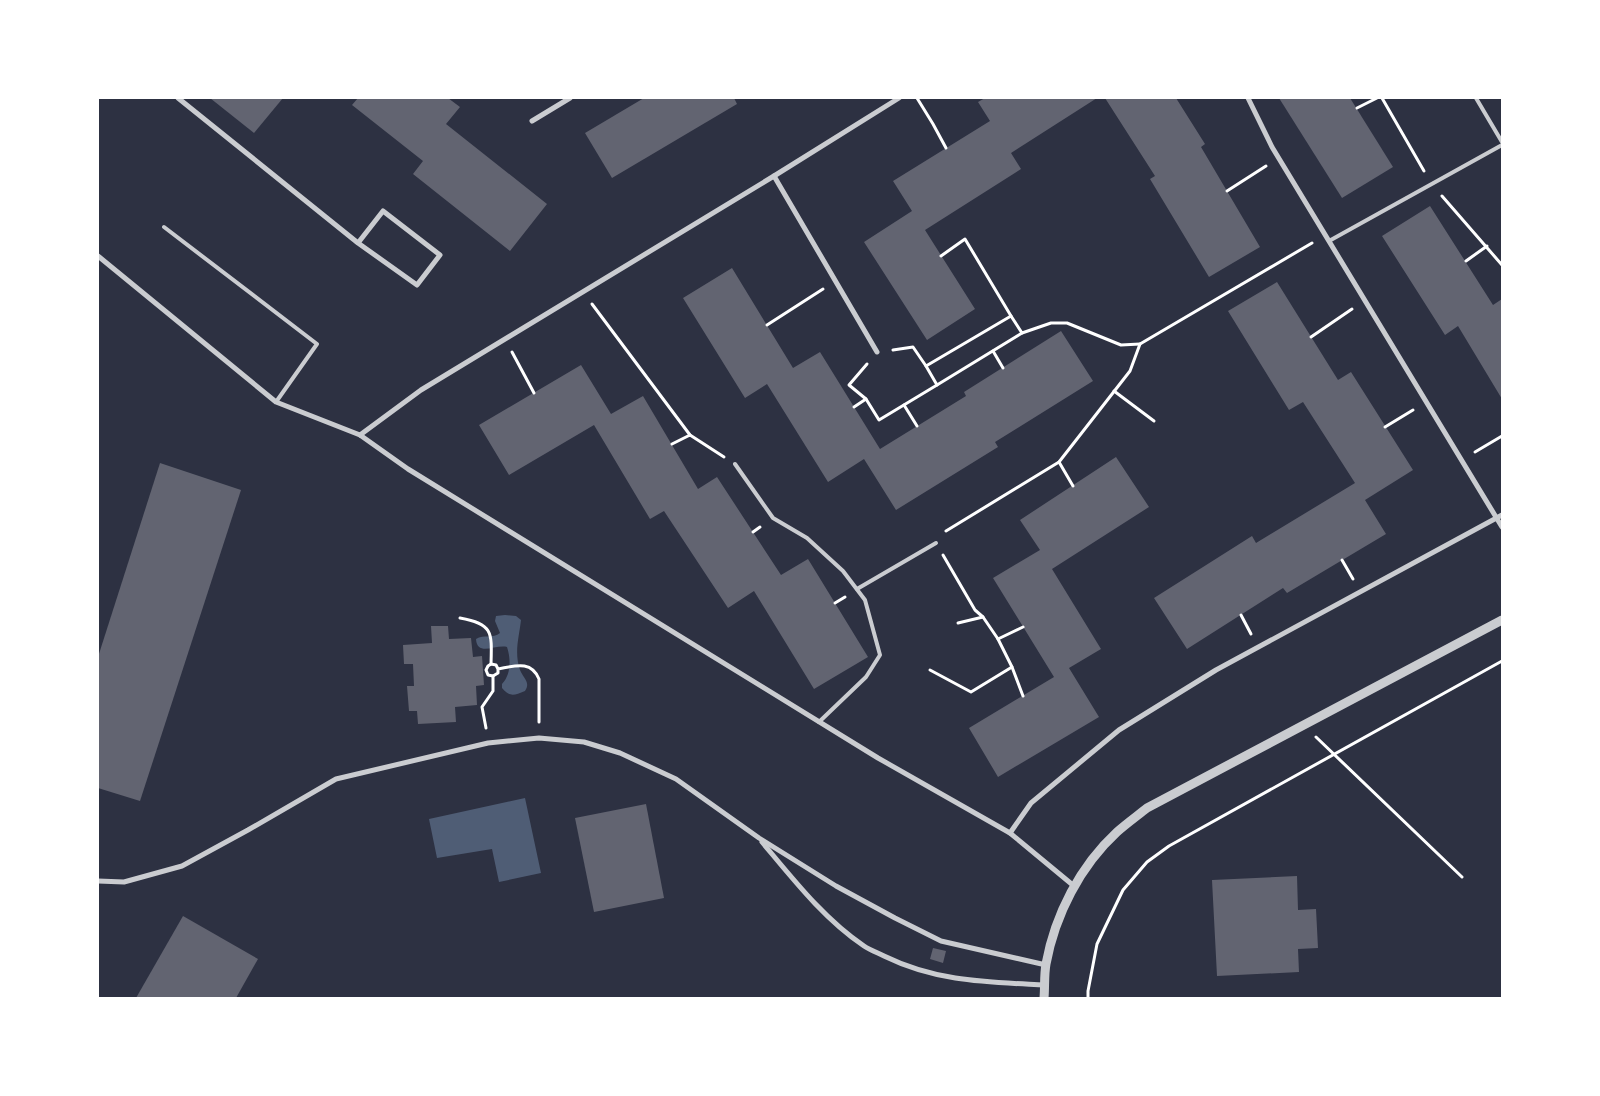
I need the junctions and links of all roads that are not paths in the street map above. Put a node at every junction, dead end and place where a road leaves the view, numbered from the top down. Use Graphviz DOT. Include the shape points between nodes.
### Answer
graph roads {
  1 [pos="178,98"];
  2 [pos="570,98"];
  3 [pos="899,98"];
  4 [pos="1248,98"];
  5 [pos="1476,98"];
  6 [pos="532,121"];
  7 [pos="1502,144"];
  8 [pos="774,176"];
  9 [pos="164,227"];
  10 [pos="1329,241"];
  11 [pos="358,244"];
  12 [pos="98,256"];
  13 [pos="877,352"];
  14 [pos="276,402"];
  15 [pos="360,435"];
  16 [pos="735,464"];
  17 [pos="1500,517"];
  18 [pos="1502,527"];
  19 [pos="936,543"];
  20 [pos="857,589"];
  21 [pos="1502,620"];
  22 [pos="819,722"];
  23 [pos="1010,833"];
  24 [pos="759,838"];
  25 [pos="98,881"];
  26 [pos="1074,886"];
  27 [pos="1046,965"];
  28 [pos="1045,985"];
  29 [pos="1044,998"];
  1 -- 11 [label="street"];
  2 -- 6 [label="street"];
  3 -- 8 [label="street"];
  4 -- 10 [label="street" via="1279,158"];
  5 -- 7 [label="lane"];
  7 -- 10 [label="lane"];
  8 -- 13 [label="street"];
  8 -- 15 [label="street" via="421,390"];
  9 -- 14 [label="lane" via="316,344"];
  10 -- 17 [label="street" via="1461,460"];
  11 -- 11 [label="street" via="383,211 440,255 416,285"];
  12 -- 14 [label="street"];
  14 -- 15 [label="street"];
  15 -- 22 [label="street" via="408,469"];
  16 -- 20 [label="lane" via="774,518 807,538 843,571"];
  17 -- 18 [label="street"];
  17 -- 23 [label="street" via="1216,670 1119,730 1031,803"];
  19 -- 20 [label="lane"];
  20 -- 22 [label="lane" via="865,600 880,656 866,676"];
  21 -- 26 [label="street" via="1147,808 1117,832"];
  22 -- 23 [label="street"];
  23 -- 26 [label="street"];
  24 -- 25 [label="street" via="676,778 628,756 584,742 539,738 488,743 336,779 182,866 124,882"];
  24 -- 27 [label="street" via="836,886 941,942"];
  24 -- 28 [label="street" via="804,892 864,947 934,975 973,982"];
  26 -- 27 [label="street" via="1057,923"];
  27 -- 28 [label="street"];
  28 -- 29 [label="street"];
}
